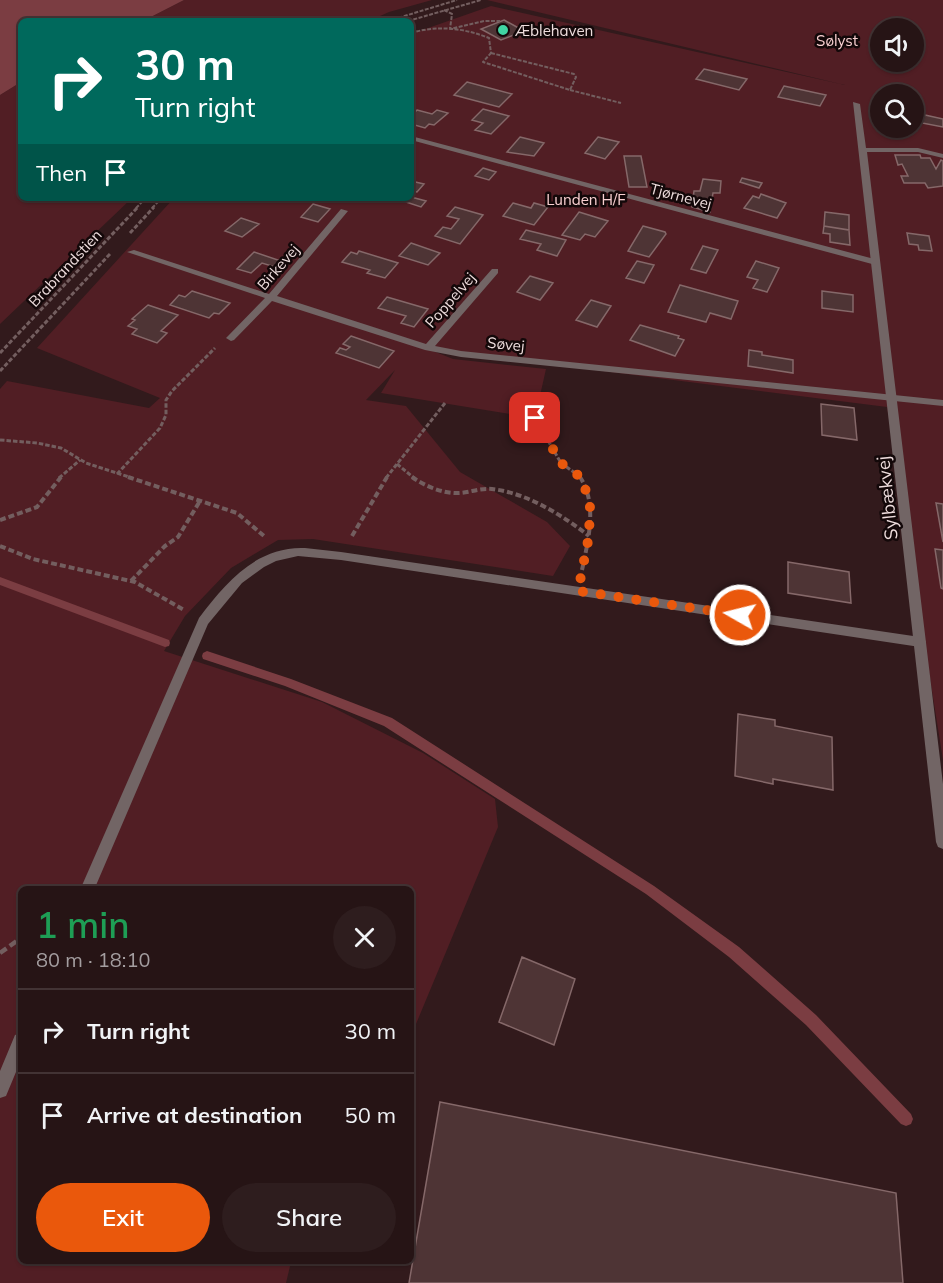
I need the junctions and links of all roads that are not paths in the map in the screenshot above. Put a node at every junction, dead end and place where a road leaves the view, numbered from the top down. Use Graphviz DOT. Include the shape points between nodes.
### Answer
graph roads {
  1 [pos="856,104"];
  2 [pos="414,139"];
  3 [pos="864,150"];
  4 [pos="943,156"];
  5 [pos="344,211"];
  6 [pos="131,252"];
  7 [pos="875,262"];
  8 [pos="495,271"];
  9 [pos="271,297"];
  10 [pos="231,338"];
  11 [pos="428,348"];
  12 [pos="892,398"];
  13 [pos="943,403"];
  14 [pos="920,642"];
  15 [pos="943,842"];
  16 [pos="89,886"];
  17 [pos="18,1048"];
  18 [pos="0,1090"];
  1 -- 3 [label="street, Sylbækvej"];
  2 -- 7 [label="street, Tjørnevej"];
  3 -- 4 [label="street" via="918,150"];
  3 -- 7 [label="street, Sylbækvej"];
  5 -- 9 [label="street, Birkevej"];
  6 -- 9 [label="street, Søvej"];
  7 -- 12 [label="street, Sylbækvej"];
  8 -- 11 [label="street, Poppelvej"];
  9 -- 10 [label="street, Birkevej"];
  9 -- 11 [label="street, Søvej"];
  11 -- 12 [label="street, Søvej"];
  12 -- 13 [label="street, Søvej"];
  12 -- 14 [label="street, Sylbækvej"];
  14 -- 15 [label="street, Sylbækvej"];
  14 -- 16 [label="street" via="341,556 286,553 255,565 225,592 203,621"];
  17 -- 18 [label="street"];
}
